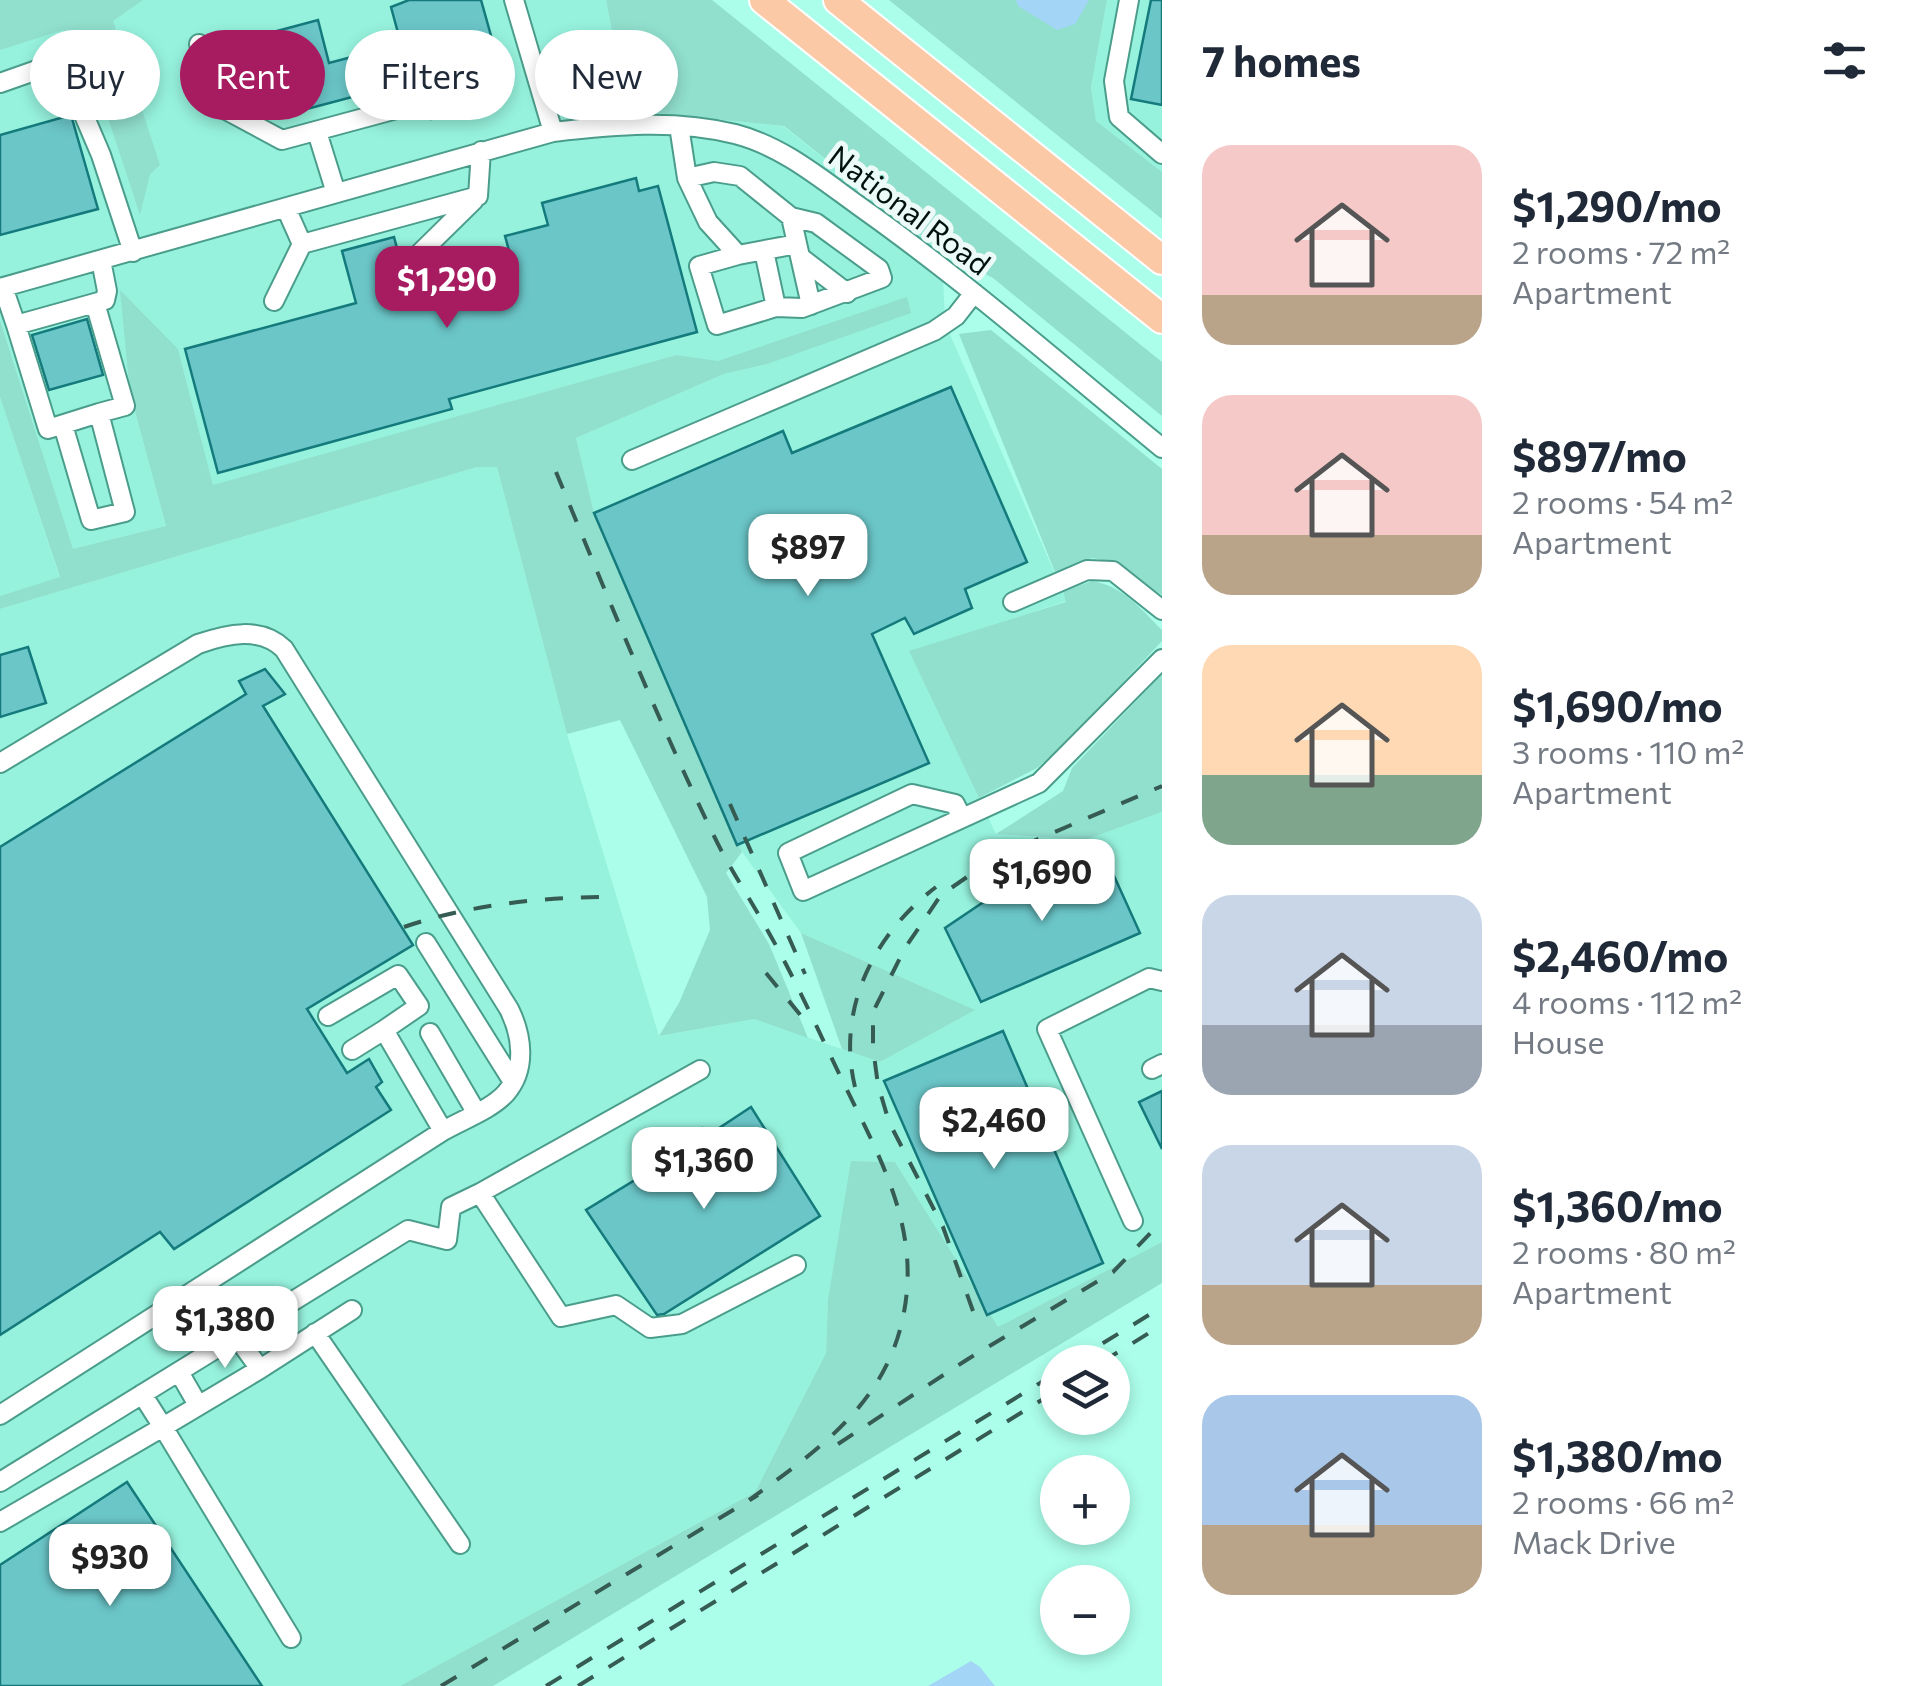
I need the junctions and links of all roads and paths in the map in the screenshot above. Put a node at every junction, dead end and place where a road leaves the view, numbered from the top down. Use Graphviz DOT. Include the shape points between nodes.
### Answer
graph roads {
  1 [pos="514,0"];
  2 [pos="764,0"];
  3 [pos="838,0"];
  4 [pos="1129,0"];
  5 [pos="0,83"];
  6 [pos="245,120"];
  7 [pos="358,120"];
  8 [pos="680,126"];
  9 [pos="316,132"];
  10 [pos="553,132"];
  11 [pos="481,151"];
  12 [pos="1162,154"];
  13 [pos="687,178"];
  14 [pos="336,193"];
  15 [pos="478,196"];
  16 [pos="286,208"];
  17 [pos="791,217"];
  18 [pos="302,244"];
  19 [pos="798,250"];
  20 [pos="764,251"];
  21 [pos="133,252"];
  22 [pos="738,255"];
  23 [pos="416,257"];
  24 [pos="101,260"];
  25 [pos="1162,260"];
  26 [pos="2,287"];
  27 [pos="847,293"];
  28 [pos="974,293"];
  29 [pos="274,301"];
  30 [pos="96,303"];
  31 [pos="810,305"];
  32 [pos="776,306"];
  33 [pos="1162,319"];
  34 [pos="16,325"];
  35 [pos="99,414"];
  36 [pos="63,425"];
  37 [pos="1162,448"];
  38 [pos="632,460"];
  39 [pos="1014,602"];
  40 [pos="1162,610"];
  41 [pos="1162,659"];
  42 [pos="0,763"];
  43 [pos="962,818"];
  44 [pos="426,943"];
  45 [pos="1162,980"];
  46 [pos="328,1016"];
  47 [pos="384,1030"];
  48 [pos="430,1033"];
  49 [pos="352,1050"];
  50 [pos="700,1070"];
  51 [pos="513,1082"];
  52 [pos="476,1112"];
  53 [pos="444,1131"];
  54 [pos="480,1193"];
  55 [pos="1133,1221"];
  56 [pos="796,1265"];
  57 [pos="352,1310"];
  58 [pos="315,1334"];
  59 [pos="236,1336"];
  60 [pos="260,1369"];
  61 [pos="178,1372"];
  62 [pos="142,1394"];
  63 [pos="198,1405"];
  64 [pos="0,1415"];
  65 [pos="163,1427"];
  66 [pos="0,1482"];
  67 [pos="0,1522"];
  68 [pos="460,1544"];
  69 [pos="291,1638"];
  1 -- 10 [label="street"];
  2 -- 33 [label="highway"];
  3 -- 25 [label="highway"];
  4 -- 12 [label="street" via="1114,81 1119,118"];
  5 -- 21 [label="street" via="37,70 66,73"];
  6 -- 9 [label="street" via="282,140"];
  7 -- 9 [label="street"];
  8 -- 10 [label="street, National Road"];
  8 -- 13 [label="street"];
  8 -- 28 [label="street, National Road" via="774,148"];
  9 -- 14 [label="street"];
  10 -- 11 [label="street, National Road"];
  11 -- 14 [label="street, National Road"];
  11 -- 15 [label="street"];
  13 -- 17 [label="street" via="740,176"];
  13 -- 22 [label="street" via="708,222"];
  14 -- 16 [label="street, National Road"];
  15 -- 18 [label="street"];
  15 -- 23 [label="street"];
  16 -- 18 [label="street"];
  16 -- 21 [label="street, National Road"];
  17 -- 19 [label="street"];
  17 -- 27 [label="street" via="816,222 882,272 880,280"];
  18 -- 29 [label="street"];
  19 -- 20 [label="street"];
  19 -- 27 [label="street"];
  19 -- 31 [label="street"];
  20 -- 22 [label="street"];
  20 -- 32 [label="street"];
  21 -- 24 [label="street, National Road"];
  22 -- 32 [label="street" via="699,266 716,324"];
  24 -- 26 [label="street, National Road"];
  24 -- 30 [label="street" via="108,291"];
  26 -- 34 [label="street"];
  27 -- 31 [label="street"];
  28 -- 37 [label="street, National Road"];
  28 -- 38 [label="street" via="934,331"];
  30 -- 34 [label="street"];
  30 -- 35 [label="street" via="125,406"];
  31 -- 32 [label="street"];
  34 -- 36 [label="street" via="48,430"];
  35 -- 36 [label="street"];
  35 -- 36 [label="street" via="126,512 91,520"];
  39 -- 40 [label="street" via="1087,570 1113,571"];
  41 -- 43 [label="street" via="1053,772"];
  42 -- 51 [label="street" via="198,644 250,633 275,640 509,1008 521,1046"];
  43 -- 43 [label="street" via="802,891 788,853 912,794 955,804"];
  44 -- 51 [label="street"];
  45 -- 55 [label="street" via="1149,978 1047,1028"];
  46 -- 47 [label="street" via="398,975 419,1006"];
  47 -- 49 [label="street"];
  47 -- 53 [label="street"];
  48 -- 52 [label="street"];
  50 -- 54 [label="street"];
  51 -- 52 [label="street" via="504,1096"];
  52 -- 53 [label="street"];
  53 -- 64 [label="street"];
  54 -- 56 [label="street" via="561,1316 616,1305 650,1328 682,1324"];
  54 -- 59 [label="street" via="452,1207 447,1240 408,1230"];
  57 -- 58 [label="street"];
  58 -- 60 [label="street"];
  58 -- 68 [label="street"];
  59 -- 60 [label="street"];
  59 -- 61 [label="street"];
  60 -- 63 [label="street"];
  61 -- 62 [label="street"];
  61 -- 63 [label="street"];
  62 -- 65 [label="street"];
  62 -- 66 [label="street"];
  63 -- 65 [label="street"];
  65 -- 67 [label="street"];
  65 -- 69 [label="street"];
}
